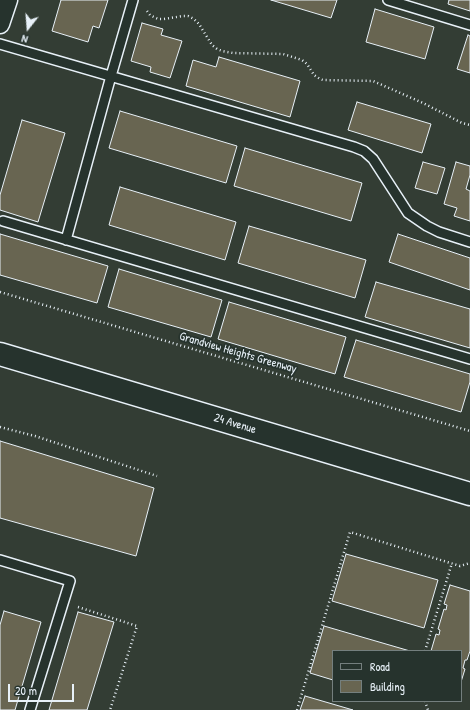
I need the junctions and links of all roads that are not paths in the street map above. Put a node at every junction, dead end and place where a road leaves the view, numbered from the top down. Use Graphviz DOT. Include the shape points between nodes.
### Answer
graph roads {
  1 [pos="8,0"];
  2 [pos="388,0"];
  3 [pos="133,2"];
  4 [pos="0,24"];
  5 [pos="470,25"];
  6 [pos="0,44"];
  7 [pos="111,76"];
  8 [pos="3,221"];
  9 [pos="66,240"];
  10 [pos="470,242"];
  11 [pos="0,354"];
  12 [pos="470,359"];
  13 [pos="470,494"];
  14 [pos="0,560"];
  15 [pos="30,710"];
  1 -- 4 [label="street"];
  2 -- 5 [label="lane"];
  3 -- 7 [label="lane"];
  6 -- 7 [label="lane"];
  7 -- 9 [label="lane"];
  7 -- 10 [label="lane" via="364,151 373,159 408,213 439,232"];
  8 -- 9 [label="lane"];
  9 -- 12 [label="lane"];
  11 -- 13 [label="main road, 24 Avenue"];
  14 -- 15 [label="lane" via="70,581"];
}
